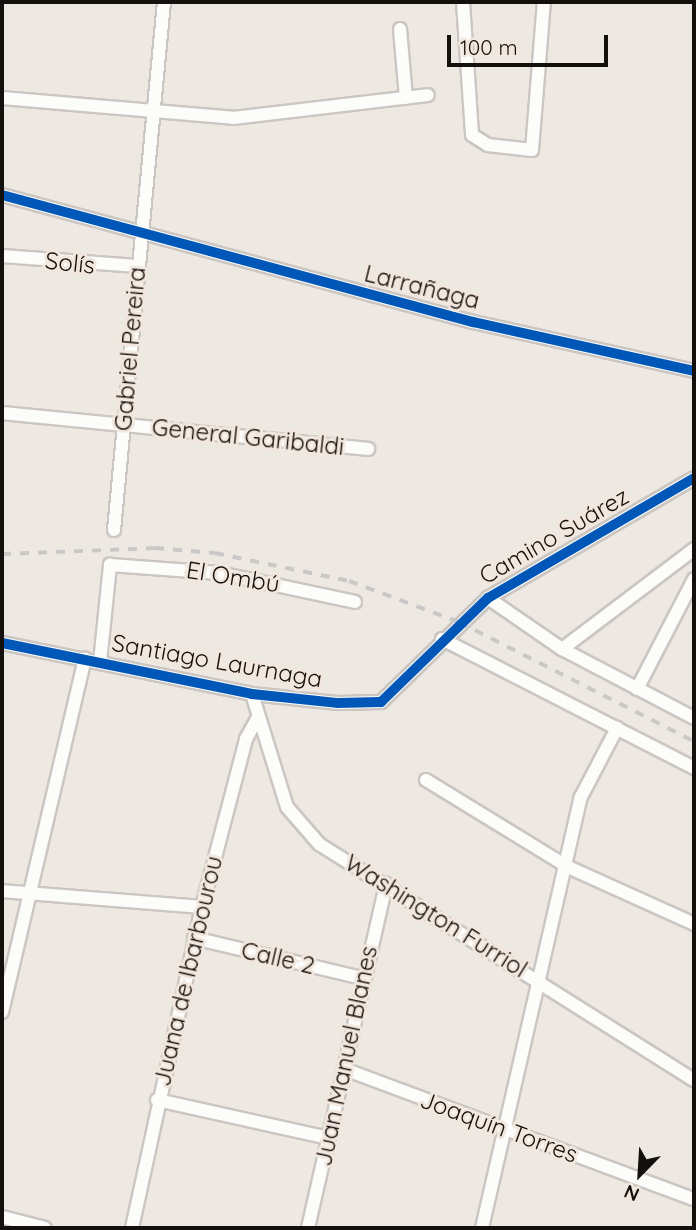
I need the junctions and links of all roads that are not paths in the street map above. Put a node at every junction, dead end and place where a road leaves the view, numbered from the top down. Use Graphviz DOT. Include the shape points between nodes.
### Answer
graph roads {
  1 [pos="164,2"];
  2 [pos="463,2"];
  3 [pos="544,2"];
  4 [pos="400,29"];
  5 [pos="428,96"];
  6 [pos="2,98"];
  7 [pos="406,98"];
  8 [pos="153,112"];
  9 [pos="2,195"];
  10 [pos="141,236"];
  11 [pos="2,256"];
  12 [pos="138,266"];
  13 [pos="694,371"];
  14 [pos="2,414"];
  15 [pos="123,425"];
  16 [pos="368,449"];
  17 [pos="692,482"];
  18 [pos="114,530"];
  19 [pos="694,549"];
  20 [pos="694,579"];
  21 [pos="488,598"];
  22 [pos="355,602"];
  23 [pos="442,639"];
  24 [pos="2,643"];
  25 [pos="562,649"];
  26 [pos="85,659"];
  27 [pos="100,662"];
  28 [pos="637,689"];
  29 [pos="252,694"];
  30 [pos="694,718"];
  31 [pos="257,719"];
  32 [pos="617,728"];
  33 [pos="694,768"];
  34 [pos="426,780"];
  35 [pos="568,867"];
  36 [pos="386,884"];
  37 [pos="2,891"];
  38 [pos="31,893"];
  39 [pos="202,907"];
  40 [pos="694,924"];
  41 [pos="194,938"];
  42 [pos="362,978"];
  43 [pos="540,982"];
  44 [pos="2,1012"];
  45 [pos="344,1069"];
  46 [pos="694,1080"];
  47 [pos="157,1100"];
  48 [pos="505,1131"];
  49 [pos="329,1138"];
  50 [pos="694,1199"];
  51 [pos="2,1217"];
  52 [pos="45,1228"];
  53 [pos="132,1228"];
  54 [pos="308,1228"];
  55 [pos="482,1228"];
  1 -- 8 [label="street, Gabriel Pereira"];
  2 -- 3 [label="street" via="472,135 488,145 533,150"];
  4 -- 7 [label="street"];
  5 -- 7 [label="street"];
  6 -- 8 [label="street"];
  7 -- 8 [label="street" via="247,118"];
  8 -- 10 [label="street, Gabriel Pereira"];
  9 -- 10 [label="street, Larrañaga"];
  10 -- 12 [label="street, Gabriel Pereira"];
  10 -- 13 [label="street, Larrañaga" via="473,322"];
  11 -- 12 [label="street, Solís"];
  12 -- 15 [label="street, Gabriel Pereira"];
  14 -- 15 [label="street, General Garibaldi"];
  15 -- 16 [label="street, General Garibaldi"];
  15 -- 18 [label="street, Gabriel Pereira"];
  17 -- 21 [label="street, Camino Suárez"];
  19 -- 25 [label="street"];
  20 -- 28 [label="street"];
  21 -- 23 [label="street, Camino Suárez"];
  21 -- 25 [label="street"];
  22 -- 27 [label="street, El Ombú" via="219,573 110,565"];
  23 -- 29 [label="street, Santiago Laurnaga" via="381,702 337,704"];
  23 -- 32 [label="street"];
  24 -- 26 [label="street, Santiago Laurnaga"];
  25 -- 28 [label="street"];
  26 -- 27 [label="street, Santiago Laurnaga"];
  26 -- 38 [label="street"];
  27 -- 29 [label="street, Santiago Laurnaga"];
  28 -- 30 [label="street"];
  29 -- 31 [label="street, Washington Furriol"];
  31 -- 36 [label="street, Washington Furriol" via="278,785 301,826 319,844"];
  31 -- 39 [label="street, Juana de Ibarbourou" via="246,739"];
  32 -- 33 [label="street"];
  32 -- 35 [label="street" via="580,797"];
  34 -- 35 [label="street"];
  35 -- 40 [label="street"];
  35 -- 43 [label="street"];
  36 -- 42 [label="street, Juan Manuel Blanes"];
  36 -- 43 [label="street, Washington Furriol"];
  37 -- 38 [label="street"];
  38 -- 39 [label="street"];
  38 -- 44 [label="street"];
  39 -- 41 [label="street, Juana de Ibarbourou"];
  41 -- 42 [label="street, Calle 2"];
  41 -- 47 [label="street, Juana de Ibarbourou"];
  42 -- 45 [label="street, Juan Manuel Blanes"];
  43 -- 46 [label="street, Washington Furriol"];
  43 -- 48 [label="street"];
  45 -- 48 [label="street, Joaquín Torres"];
  45 -- 49 [label="street, Juan Manuel Blanes"];
  47 -- 49 [label="street"];
  47 -- 53 [label="street, Juana de Ibarbourou"];
  48 -- 50 [label="street, Joaquín Torres"];
  48 -- 55 [label="street"];
  49 -- 54 [label="street, Juan Manuel Blanes"];
  51 -- 52 [label="street"];
}
